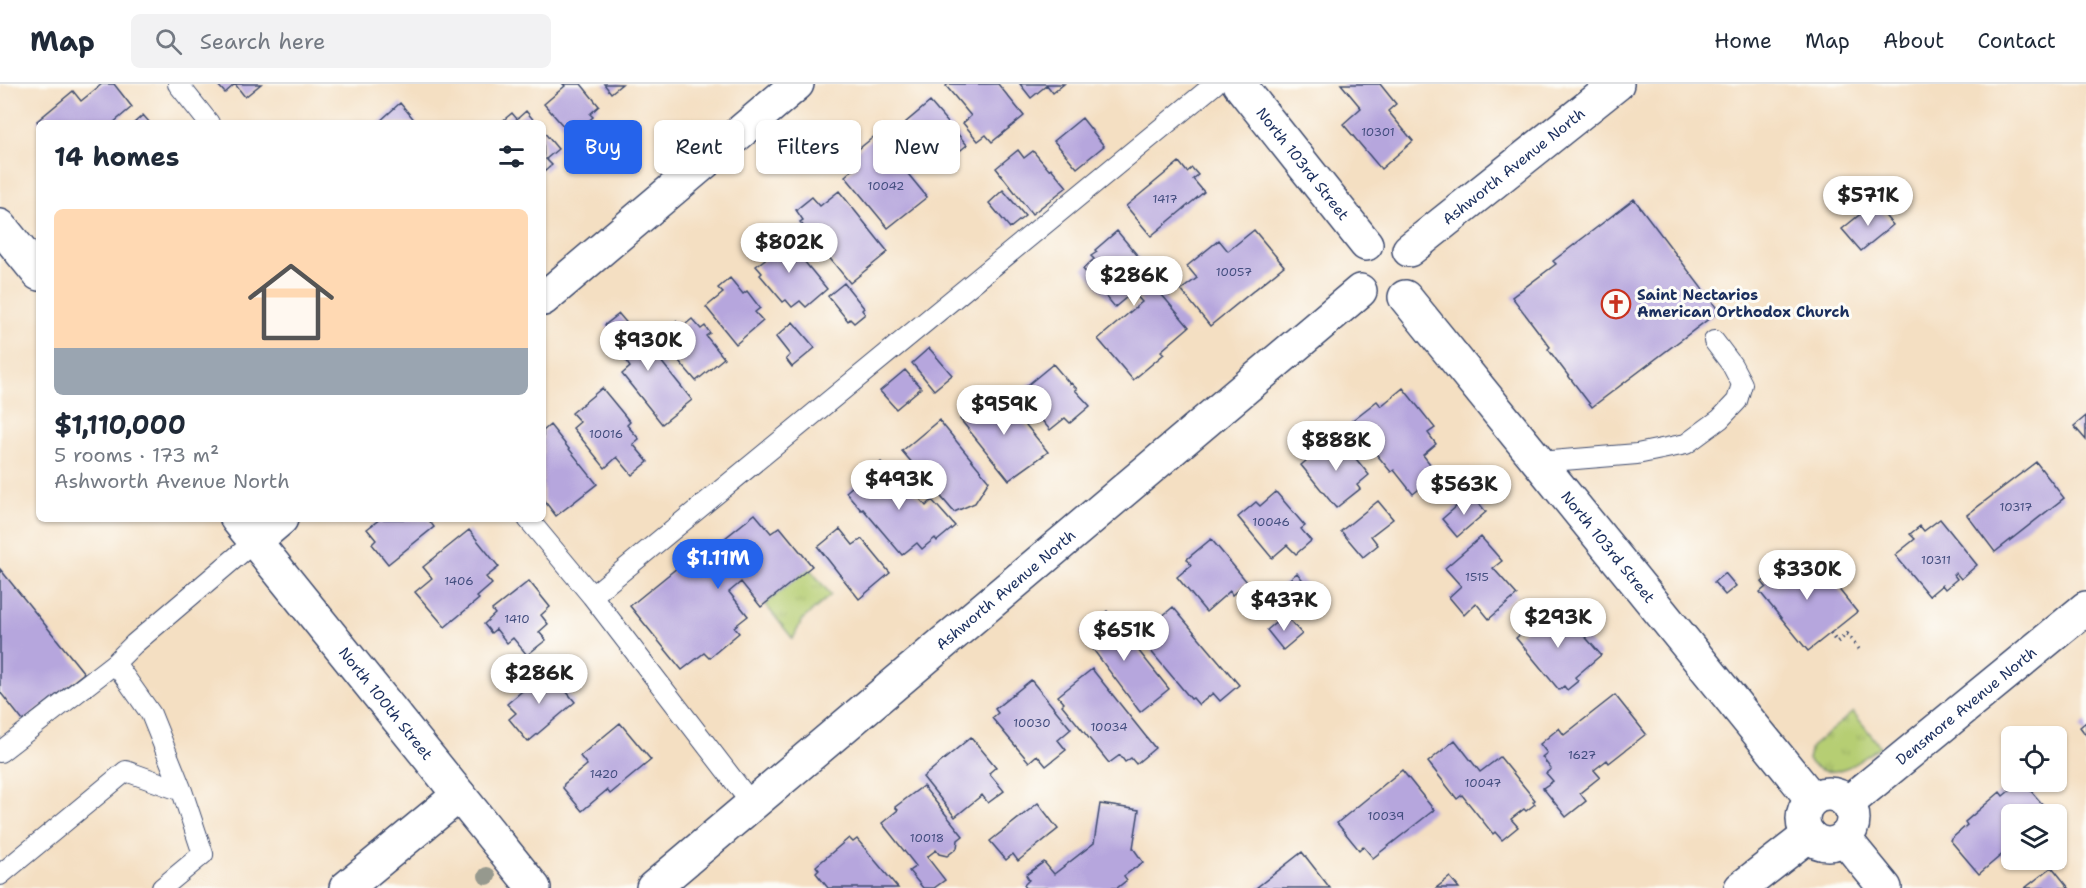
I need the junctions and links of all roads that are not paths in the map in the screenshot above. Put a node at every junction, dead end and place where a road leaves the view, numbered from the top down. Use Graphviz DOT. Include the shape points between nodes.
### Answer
graph roads {
  1 [pos="178,84"];
  2 [pos="797,84"];
  3 [pos="1215,84"];
  4 [pos="1239,84"];
  5 [pos="1617,84"];
  6 [pos="207,120"];
  7 [pos="0,226"];
  8 [pos="1366,244"];
  9 [pos="1409,250"];
  10 [pos="36,270"];
  11 [pos="1360,291"];
  12 [pos="546,296"];
  13 [pos="1405,297"];
  14 [pos="1714,341"];
  15 [pos="1539,462"];
  16 [pos="271,522"];
  17 [pos="530,522"];
  18 [pos="246,530"];
  19 [pos="592,596"];
  20 [pos="2086,608"];
  21 [pos="115,663"];
  22 [pos="1,748"];
  23 [pos="183,791"];
  24 [pos="459,795"];
  25 [pos="1812,799"];
  26 [pos="751,803"];
  27 [pos="1848,803"];
  28 [pos="1809,835"];
  29 [pos="1844,838"];
  30 [pos="0,875"];
  31 [pos="162,888"];
  32 [pos="346,888"];
  33 [pos="534,888"];
  34 [pos="652,888"];
  35 [pos="1741,888"];
  36 [pos="1885,888"];
  1 -- 6 [label="lane"];
  2 -- 12 [label="street"];
  3 -- 19 [label="lane"];
  4 -- 8 [label="street, North 103rd Street"];
  5 -- 9 [label="street, Ashworth Avenue North"];
  7 -- 10 [label="street"];
  8 -- 9 [label="street" via="1388,239"];
  8 -- 11 [label="street" via="1354,262 1352,274"];
  9 -- 13 [label="street" via="1417,274"];
  11 -- 13 [label="street" via="1371,301 1381,303"];
  11 -- 26 [label="street, Ashworth Avenue North"];
  13 -- 15 [label="street, North 103rd Street"];
  14 -- 15 [label="lane" via="1742,384 1737,401 1686,444 1637,454"];
  15 -- 25 [label="street, North 103rd Street"];
  16 -- 18 [label="street"];
  17 -- 19 [label="lane"];
  18 -- 21 [label="lane"];
  18 -- 24 [label="street, North 100th Street"];
  19 -- 26 [label="lane"];
  20 -- 27 [label="street, Densmore Avenue North"];
  21 -- 22 [label="lane"];
  21 -- 23 [label="lane" via="151,714"];
  23 -- 30 [label="lane" via="126,771"];
  23 -- 31 [label="lane" via="203,854"];
  24 -- 32 [label="street"];
  24 -- 33 [label="street, North 100th Street"];
  25 -- 27 [label="street" via="1824,794"];
  25 -- 28 [label="street" via="1804,810 1803,823"];
  26 -- 34 [label="street, Ashworth Avenue North"];
  27 -- 29 [label="street" via="1851,828"];
  28 -- 29 [label="street" via="1832,844"];
  28 -- 35 [label="street"];
  29 -- 36 [label="street"];
}
